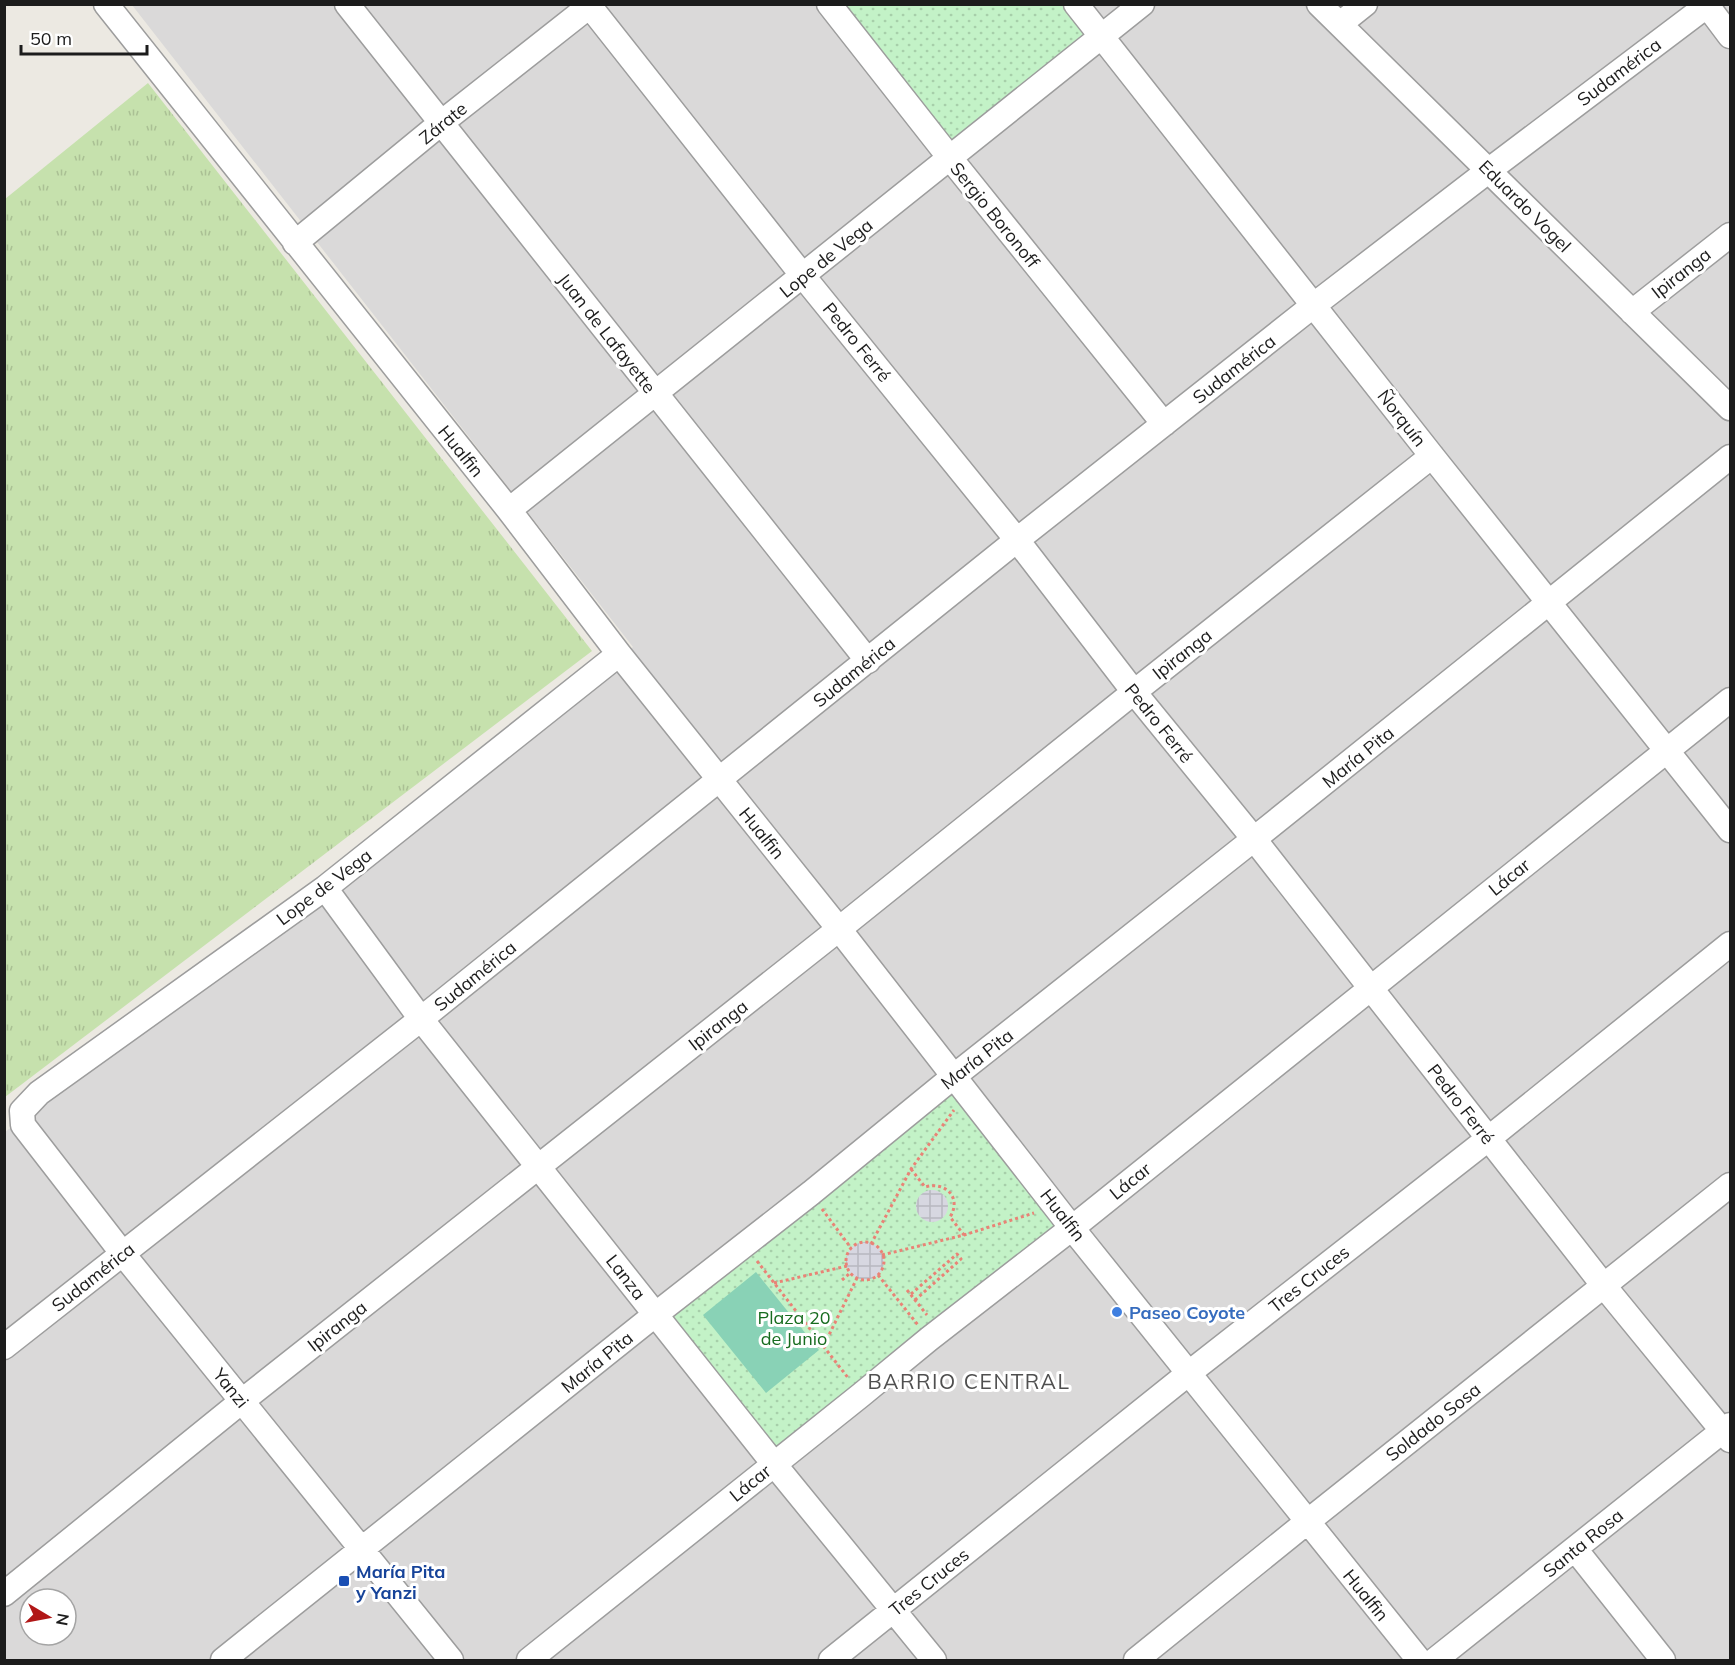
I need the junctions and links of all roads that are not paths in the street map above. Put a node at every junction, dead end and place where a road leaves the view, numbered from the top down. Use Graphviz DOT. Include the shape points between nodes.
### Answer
graph roads {
  1 [pos="106,4"];
  2 [pos="347,4"];
  3 [pos="828,4"];
  4 [pos="1076,4"];
  5 [pos="1142,4"];
  6 [pos="1319,4"];
  7 [pos="1365,4"];
  8 [pos="590,5"];
  9 [pos="1707,5"];
  10 [pos="1340,24"];
  11 [pos="1731,36"];
  12 [pos="1102,37"];
  13 [pos="441,123"];
  14 [pos="950,158"];
  15 [pos="1488,171"];
  16 [pos="1731,235"];
  17 [pos="295,243"];
  18 [pos="803,276"];
  19 [pos="1314,305"];
  20 [pos="1632,312"];
  21 [pos="655,394"];
  22 [pos="1731,408"];
  23 [pos="1164,424"];
  24 [pos="1432,456"];
  25 [pos="1731,457"];
  26 [pos="509,510"];
  27 [pos="1017,540"];
  28 [pos="1550,603"];
  29 [pos="619,654"];
  30 [pos="868,661"];
  31 [pos="1134,692"];
  32 [pos="1731,700"];
  33 [pos="1668,750"];
  34 [pos="719,780"];
  35 [pos="1731,830"];
  36 [pos="1254,839"];
  37 [pos="326,888"];
  38 [pos="839,929"];
  39 [pos="1731,944"];
  40 [pos="1370,988"];
  41 [pos="422,1019"];
  42 [pos="960,1085"];
  43 [pos="22,1111"];
  44 [pos="1488,1139"];
  45 [pos="539,1166"];
  46 [pos="1731,1185"];
  47 [pos="1072,1227"];
  48 [pos="123,1254"];
  49 [pos="1604,1286"];
  50 [pos="656,1314"];
  51 [pos="4,1347"];
  52 [pos="1189,1373"];
  53 [pos="242,1401"];
  54 [pos="1728,1432"];
  55 [pos="774,1464"];
  56 [pos="1307,1522"];
  57 [pos="1575,1549"];
  58 [pos="362,1550"];
  59 [pos="4,1594"];
  60 [pos="894,1610"];
  61 [pos="223,1660"];
  62 [pos="451,1660"];
  63 [pos="529,1660"];
  64 [pos="831,1660"];
  65 [pos="934,1660"];
  66 [pos="1136,1660"];
  67 [pos="1419,1660"];
  68 [pos="1435,1660"];
  69 [pos="1662,1660"];
  1 -- 17 [label="street, Hualfin"];
  2 -- 13 [label="street, Juan de Lafayette"];
  3 -- 14 [label="street, Sergio Boronoff"];
  4 -- 12 [label="street, Ñorquín"];
  5 -- 12 [label="street, Lope de Vega"];
  6 -- 10 [label="street, Eduardo Vogel"];
  7 -- 10 [label="street"];
  8 -- 13 [label="street, Zárate"];
  8 -- 18 [label="street, Pedro Ferré"];
  9 -- 11 [label="street"];
  9 -- 15 [label="street, Sudamérica"];
  10 -- 15 [label="street, Eduardo Vogel"];
  12 -- 14 [label="street, Lope de Vega"];
  12 -- 19 [label="street, Ñorquín"];
  13 -- 17 [label="street, Zárate"];
  13 -- 21 [label="street, Juan de Lafayette"];
  14 -- 18 [label="street, Lope de Vega"];
  14 -- 23 [label="street, Sergio Boronoff"];
  15 -- 19 [label="street, Sudamérica"];
  15 -- 20 [label="street, Eduardo Vogel"];
  16 -- 20 [label="street, Ipiranga"];
  17 -- 26 [label="street, Hualfin"];
  18 -- 21 [label="street, Lope de Vega"];
  18 -- 27 [label="street, Pedro Ferré"];
  19 -- 23 [label="street, Sudamérica"];
  19 -- 24 [label="street, Ñorquín"];
  20 -- 22 [label="street, Eduardo Vogel"];
  21 -- 26 [label="street, Lope de Vega"];
  21 -- 30 [label="street, Juan de Lafayette"];
  23 -- 27 [label="street, Sudamérica"];
  24 -- 28 [label="street, Ñorquín"];
  24 -- 31 [label="street, Ipiranga"];
  25 -- 28 [label="street, María Pita"];
  26 -- 29 [label="street, Hualfin"];
  27 -- 30 [label="street, Sudamérica"];
  27 -- 31 [label="street, Pedro Ferré"];
  28 -- 33 [label="street, Ñorquín"];
  28 -- 36 [label="street, María Pita"];
  29 -- 34 [label="street, Hualfin"];
  29 -- 37 [label="street, Lope de Vega"];
  30 -- 34 [label="street, Sudamérica"];
  31 -- 36 [label="street, Pedro Ferré"];
  31 -- 38 [label="street, Ipiranga"];
  32 -- 33 [label="street, Lácar"];
  33 -- 35 [label="street, Ñorquín"];
  33 -- 40 [label="street, Lácar"];
  34 -- 38 [label="street, Hualfin"];
  34 -- 41 [label="street, Sudamérica"];
  36 -- 40 [label="street, Pedro Ferré"];
  36 -- 42 [label="street, María Pita"];
  37 -- 41 [label="street, Lanza"];
  37 -- 43 [label="street, Lope de Vega" via="39,1093"];
  38 -- 42 [label="street, Hualfin"];
  38 -- 45 [label="street, Ipiranga"];
  39 -- 44 [label="street, Tres Cruces"];
  40 -- 44 [label="street, Pedro Ferré"];
  40 -- 47 [label="street, Lácar"];
  41 -- 45 [label="street, Lanza"];
  41 -- 48 [label="street, Sudamérica"];
  42 -- 47 [label="street, Hualfin"];
  42 -- 50 [label="street, María Pita" via="811,1193"];
  43 -- 48 [label="street, Yanzi" via="23,1125"];
  44 -- 49 [label="street, Pedro Ferré"];
  44 -- 52 [label="street, Tres Cruces"];
  45 -- 50 [label="street, Lanza"];
  45 -- 53 [label="street, Ipiranga"];
  46 -- 49 [label="street, Soldado Sosa"];
  47 -- 52 [label="street, Hualfin"];
  47 -- 55 [label="street, Lácar"];
  48 -- 51 [label="street, Sudamérica"];
  48 -- 53 [label="street, Yanzi"];
  49 -- 54 [label="street, Pedro Ferré"];
  49 -- 56 [label="street, Soldado Sosa"];
  50 -- 55 [label="street, Lanza"];
  50 -- 58 [label="street, María Pita"];
  52 -- 56 [label="street, Hualfin"];
  52 -- 60 [label="street, Tres Cruces"];
  53 -- 58 [label="street, Yanzi"];
  53 -- 59 [label="street, Ipiranga"];
  54 -- 57 [label="street, Santa Rosa"];
  55 -- 60 [label="street, Lanza"];
  55 -- 63 [label="street, Lácar"];
  56 -- 66 [label="street, Soldado Sosa"];
  56 -- 67 [label="street, Hualfin"];
  57 -- 68 [label="street, Santa Rosa"];
  57 -- 69 [label="street"];
  58 -- 61 [label="street, María Pita"];
  58 -- 62 [label="street, Yanzi"];
  60 -- 64 [label="street, Tres Cruces"];
  60 -- 65 [label="street, Lanza"];
}
